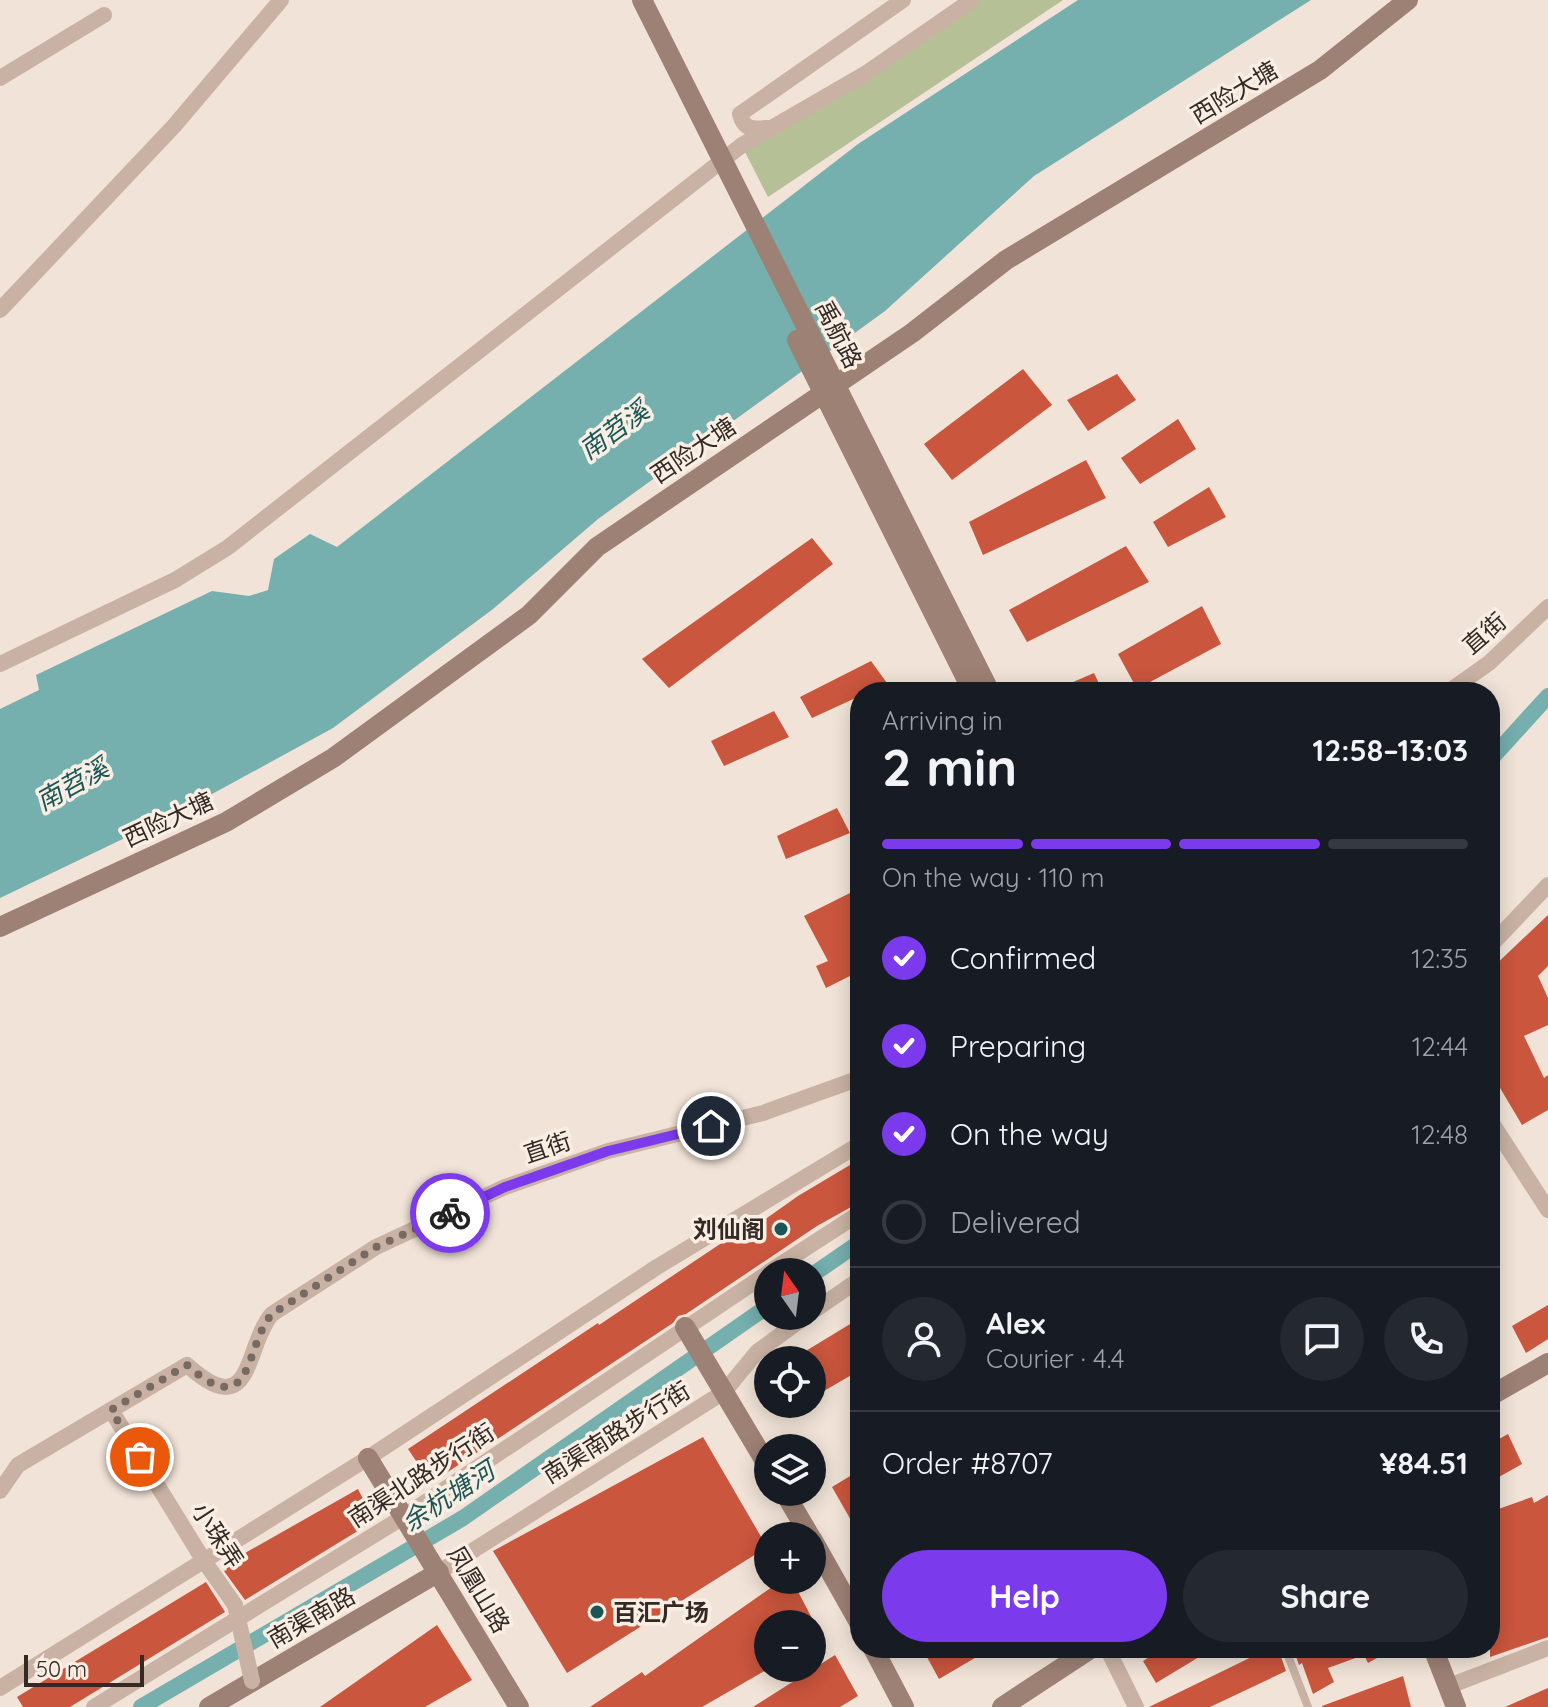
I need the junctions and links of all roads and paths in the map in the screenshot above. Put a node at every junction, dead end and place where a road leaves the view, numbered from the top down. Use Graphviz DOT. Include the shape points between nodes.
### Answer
graph roads {
  1 [pos="281,0"];
  2 [pos="627,0"];
  3 [pos="642,0"];
  4 [pos="903,0"];
  5 [pos="972,0"];
  6 [pos="1408,0"];
  7 [pos="104,15"];
  8 [pos="0,78"];
  9 [pos="772,128"];
  10 [pos="0,310"];
  11 [pos="1548,607"];
  12 [pos="0,664"];
  13 [pos="968,682"];
  14 [pos="985,682"];
  15 [pos="1462,682"];
  16 [pos="1548,885"];
  17 [pos="0,927"];
  18 [pos="1500,935"];
  19 [pos="850,1082"];
  20 [pos="1500,1136"];
  21 [pos="850,1150"];
  22 [pos="1548,1210"];
  23 [pos="850,1219"];
  24 [pos="790,1258"];
  25 [pos="754,1281"];
  26 [pos="850,1286"];
  27 [pos="826,1302"];
  28 [pos="685,1327"];
  29 [pos="787,1330"];
  30 [pos="1548,1363"];
  31 [pos="722,1389"];
  32 [pos="1500,1390"];
  33 [pos="111,1410"];
  34 [pos="754,1443"];
  35 [pos="368,1458"];
  36 [pos="0,1491"];
  37 [pos="409,1522"];
  38 [pos="204,1561"];
  39 [pos="826,1564"];
  40 [pos="439,1572"];
  41 [pos="850,1606"];
  42 [pos="1548,1648"];
  43 [pos="878,1658"];
  44 [pos="1077,1658"];
  45 [pos="1112,1658"];
  46 [pos="1289,1658"];
  47 [pos="1437,1658"];
  48 [pos="1448,1658"];
  49 [pos="252,1681"];
  50 [pos="1457,1683"];
  51 [pos="0,1688"];
  52 [pos="1009,1705"];
  53 [pos="94,1707"];
  54 [pos="209,1707"];
  55 [pos="519,1707"];
  56 [pos="904,1707"];
  57 [pos="1136,1707"];
  58 [pos="1308,1707"];
  59 [pos="1456,1707"];
  60 [pos="1466,1707"];
  1 -- 10 [label="street" via="174,126"];
  2 -- 13 [label="street, bridge"];
  3 -- 14 [label="street, 禹航路, bridge"];
  4 -- 9 [label="street" via="740,114 749,129"];
  5 -- 9 [label="street" via="865,74"];
  6 -- 17 [label="street, 西险大塘" via="1320,70 1006,260 912,333 597,547 529,615 333,758 226,822"];
  7 -- 8 [label="street"];
  9 -- 12 [label="street" via="742,145 227,548 175,580"];
  11 -- 15 [label="street, 直街"];
  16 -- 18 [label="street"];
  19 -- 33 [label="street, 直街" via="763,1113 608,1151 505,1187 376,1247 272,1314 237,1382 218,1386 187,1365"];
  20 -- 22 [label="street"];
  21 -- 35 [label="street" via="657,1267"];
  23 -- 24 [label="street, 南渠北路步行街"];
  25 -- 28 [label="street, 南渠北路步行街"];
  26 -- 27 [label="street"];
  28 -- 31 [label="street"];
  28 -- 37 [label="street, 南渠北路步行街"];
  29 -- 31 [label="street, 南渠南路步行街"];
  30 -- 32 [label="street"];
  31 -- 34 [label="street"];
  31 -- 40 [label="street, 南渠南路步行街"];
  33 -- 36 [label="street" via="18,1465"];
  33 -- 38 [label="street, 小珠弄"];
  35 -- 37 [label="street, 凤凰山路"];
  35 -- 38 [label="street"];
  37 -- 40 [label="street, 凤凰山路"];
  37 -- 53 [label="street, 南渠北路步行街"];
  38 -- 49 [label="street, 小珠弄, bridge" via="235,1605"];
  38 -- 51 [label="street"];
  39 -- 41 [label="street"];
  40 -- 49 [label="street, 南渠南路"];
  40 -- 55 [label="street, 凤凰山路"];
  42 -- 50 [label="street"];
  43 -- 56 [label="street"];
  44 -- 52 [label="street"];
  45 -- 57 [label="street"];
  46 -- 58 [label="lane"];
  47 -- 59 [label="street"];
  48 -- 50 [label="street"];
  49 -- 54 [label="street, 南渠南路"];
  50 -- 60 [label="street"];
}
